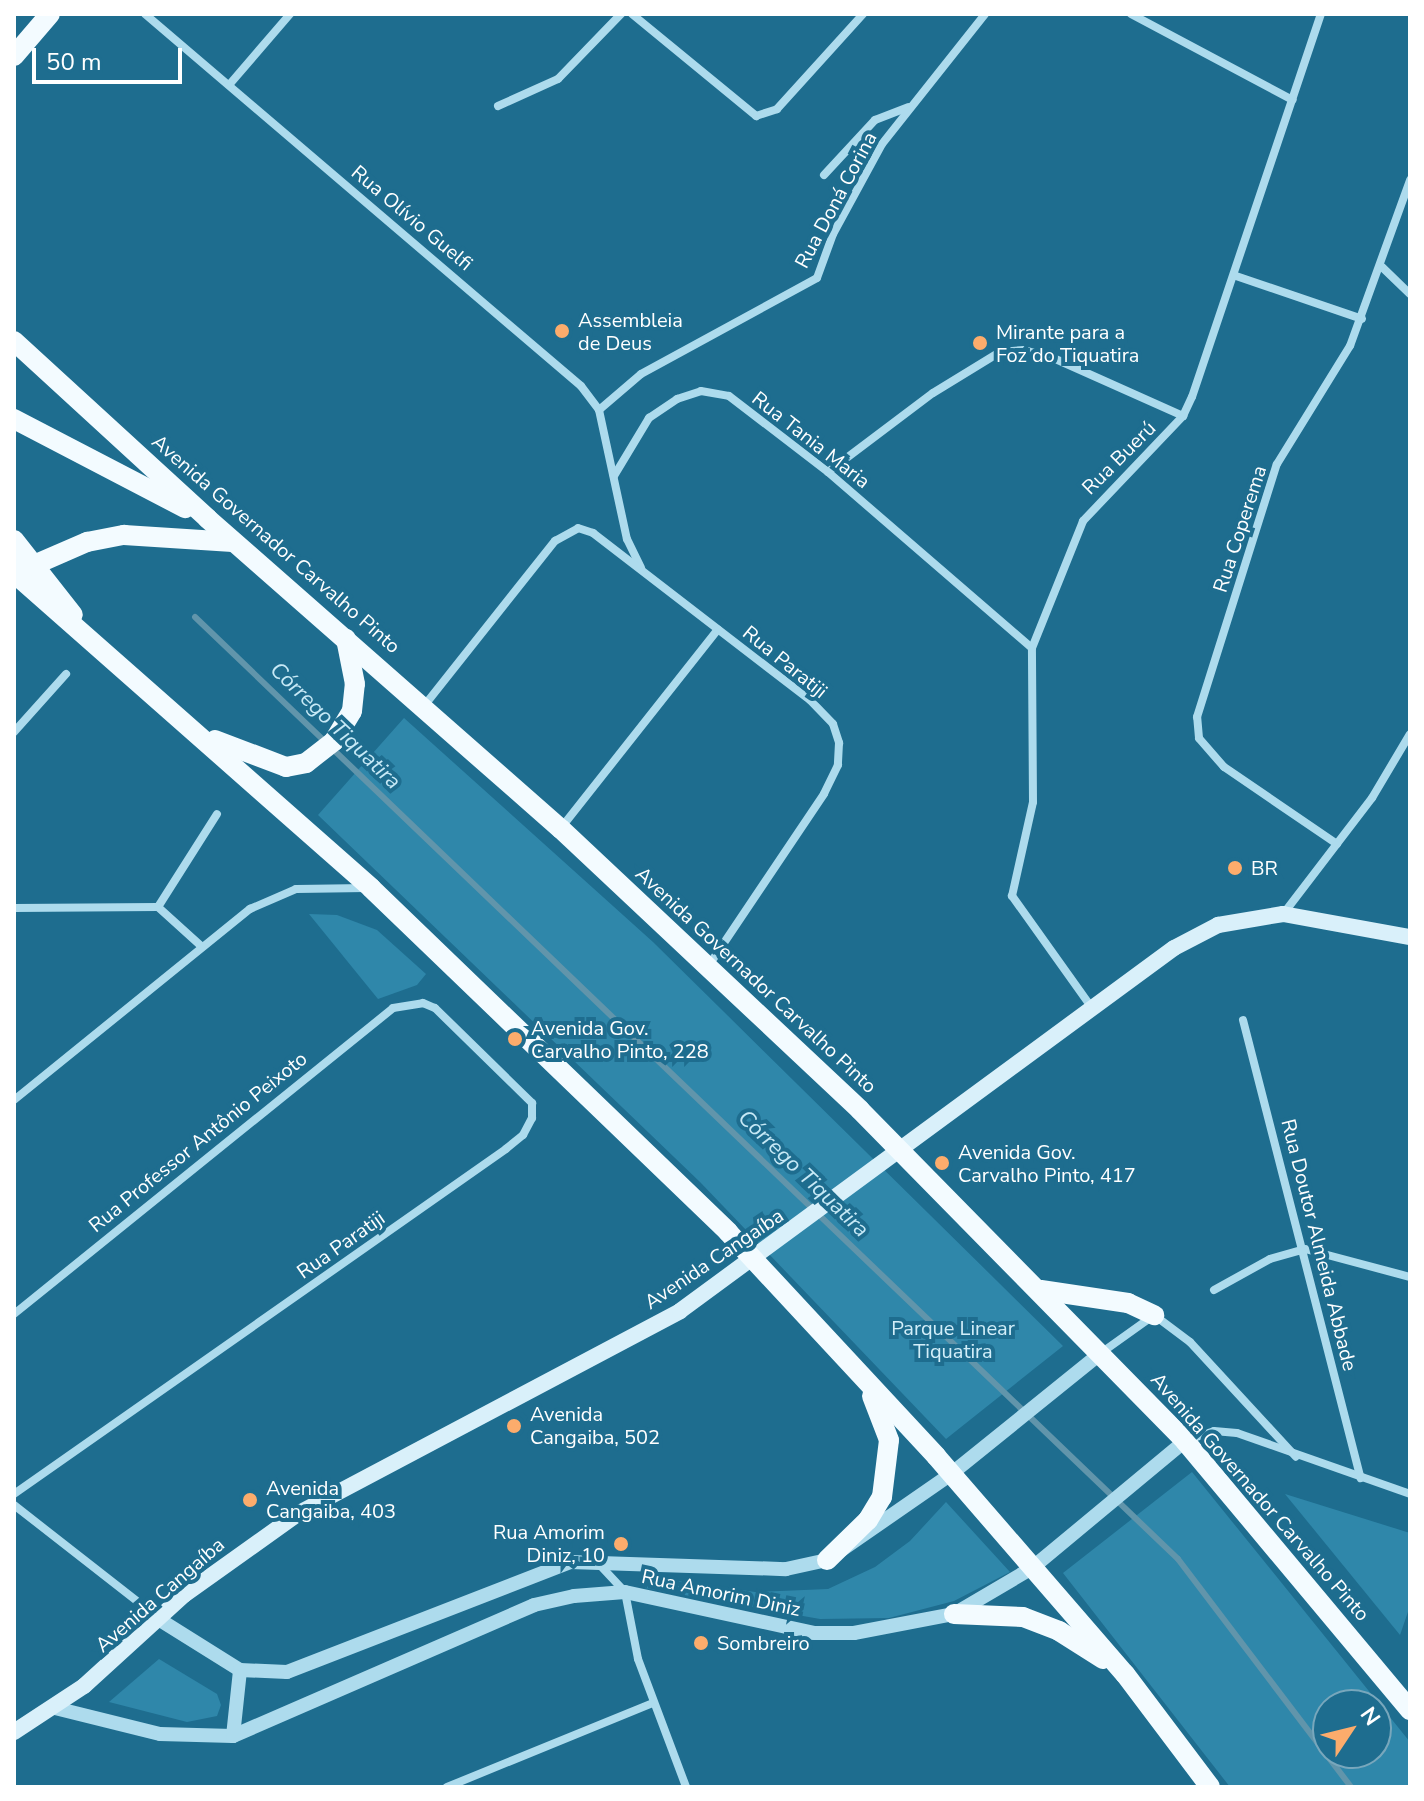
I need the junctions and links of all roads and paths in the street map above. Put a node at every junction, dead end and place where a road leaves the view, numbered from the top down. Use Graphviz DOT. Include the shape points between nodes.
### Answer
graph roads {
  1 [pos="50,14"];
  2 [pos="145,14"];
  3 [pos="290,14"];
  4 [pos="621,14"];
  5 [pos="632,14"];
  6 [pos="863,14"];
  7 [pos="985,14"];
  8 [pos="1131,14"];
  9 [pos="1321,14"];
  10 [pos="14,56"];
  11 [pos="229,85"];
  12 [pos="1293,100"];
  13 [pos="498,106"];
  14 [pos="910,106"];
  15 [pos="824,175"];
  16 [pos="1410,180"];
  17 [pos="1382,267"];
  18 [pos="1236,276"];
  19 [pos="1410,294"];
  20 [pos="1362,319"];
  21 [pos="14,341"];
  22 [pos="599,410"];
  23 [pos="1183,416"];
  24 [pos="14,419"];
  25 [pos="828,472"];
  26 [pos="613,476"];
  27 [pos="208,519"];
  28 [pos="14,540"];
  29 [pos="233,542"];
  30 [pos="24,566"];
  31 [pos="14,573"];
  32 [pos="644,573"];
  33 [pos="718,629"];
  34 [pos="86,639"];
  35 [pos="346,639"];
  36 [pos="1032,648"];
  37 [pos="66,674"];
  38 [pos="423,707"];
  39 [pos="14,732"];
  40 [pos="196,733"];
  41 [pos="1410,734"];
  42 [pos="217,814"];
  43 [pos="561,829"];
  44 [pos="1337,844"];
  45 [pos="371,888"];
  46 [pos="158,907"];
  47 [pos="14,908"];
  48 [pos="1283,914"];
  49 [pos="1410,937"];
  50 [pos="200,945"];
  51 [pos="709,965"];
  52 [pos="408,1003"];
  53 [pos="1092,1008"];
  54 [pos="1243,1020"];
  55 [pos="14,1100"];
  56 [pos="1305,1249"];
  57 [pos="1410,1277"];
  58 [pos="1041,1290"];
  59 [pos="1214,1290"];
  60 [pos="14,1314"];
  61 [pos="1154,1315"];
  62 [pos="1101,1353"];
  63 [pos="868,1384"];
  64 [pos="1185,1441"];
  65 [pos="1296,1457"];
  66 [pos="951,1474"];
  67 [pos="1361,1478"];
  68 [pos="14,1494"];
  69 [pos="1410,1494"];
  70 [pos="14,1505"];
  71 [pos="594,1559"];
  72 [pos="827,1560"];
  73 [pos="1038,1563"];
  74 [pos="625,1592"];
  75 [pos="954,1614"];
  76 [pos="160,1620"];
  77 [pos="240,1670"];
  78 [pos="1125,1674"];
  79 [pos="653,1703"];
  80 [pos="55,1708"];
  81 [pos="1410,1710"];
  82 [pos="14,1732"];
  83 [pos="233,1736"];
  84 [pos="447,1787"];
  85 [pos="686,1787"];
  86 [pos="1210,1787"];
  1 -- 10 [label="main road"];
  2 -- 11 [label="street, Rua Olívio Guelfi"];
  3 -- 11 [label="street"];
  4 -- 13 [label="street" via="558,79"];
  5 -- 6 [label="street" via="748,113 777,109"];
  7 -- 14 [label="street, Rua Doná Corina"];
  8 -- 12 [label="street"];
  9 -- 12 [label="street, Rua Buerú"];
  11 -- 22 [label="street, Rua Olívio Guelfi" via="555,360"];
  12 -- 18 [label="street, Rua Buerú"];
  14 -- 15 [label="street" via="875,120"];
  14 -- 22 [label="street, Rua Doná Corina" via="882,144 833,234 817,278 641,374"];
  16 -- 17 [label="street, Rua Coperema"];
  17 -- 19 [label="street"];
  17 -- 20 [label="street, Rua Coperema"];
  18 -- 20 [label="street"];
  18 -- 23 [label="street, Rua Buerú"];
  20 -- 44 [label="street, Rua Coperema" via="1336,374 1296,427 1277,464 1197,717 1199,738 1216,760"];
  21 -- 27 [label="main road, Avenida Governador Carvalho Pinto"];
  22 -- 26 [label="street, Rua Olívio Guelfi"];
  23 -- 25 [label="street" via="1051,357 1024,350 1000,352 956,377"];
  23 -- 36 [label="street, Rua Buerú" via="1083,521"];
  24 -- 27 [label="main road"];
  25 -- 26 [label="street, Rua Tania Maria" via="729,396 701,391 649,418"];
  25 -- 36 [label="street, Rua Tania Maria"];
  26 -- 32 [label="street" via="627,539"];
  27 -- 29 [label="main road, Avenida Governador Carvalho Pinto"];
  28 -- 30 [label="main road"];
  29 -- 30 [label="main road" via="124,535 87,542"];
  29 -- 35 [label="main road, Avenida Governador Carvalho Pinto"];
  30 -- 34 [label="main road" via="69,608"];
  31 -- 34 [label="main road"];
  32 -- 33 [label="street, Rua Paratiji"];
  32 -- 38 [label="street, Rua Paratiji" via="593,533 578,528 566,532"];
  33 -- 43 [label="street"];
  33 -- 51 [label="street, Rua Paratiji" via="810,700 833,724 839,743 838,765 824,794"];
  34 -- 40 [label="main road"];
  35 -- 38 [label="main road, Avenida Governador Carvalho Pinto"];
  35 -- 40 [label="main road" via="355,684 352,711 334,741 306,763 286,767"];
  36 -- 53 [label="street, Rua Buerú" via="1033,802 1012,896"];
  37 -- 39 [label="street"];
  38 -- 43 [label="main road, Avenida Governador Carvalho Pinto"];
  40 -- 45 [label="main road"];
  41 -- 44 [label="street"];
  42 -- 46 [label="street"];
  43 -- 51 [label="main road, Avenida Governador Carvalho Pinto"];
  44 -- 48 [label="street"];
  45 -- 50 [label="street" via="296,889 250,909"];
  45 -- 63 [label="main road" via="728,1232"];
  46 -- 47 [label="street"];
  46 -- 50 [label="street"];
  48 -- 49 [label="main road, Avenida Cangaíba"];
  48 -- 53 [label="main road, Avenida Cangaíba" via="1218,925 1174,948"];
  50 -- 55 [label="street"];
  51 -- 58 [label="main road, Avenida Governador Carvalho Pinto"];
  52 -- 60 [label="street, Rua Professor Antônio Peixoto" via="358,1033"];
  52 -- 68 [label="street, Rua Paratiji" via="435,1008 518,1085 532,1103 532,1118 523,1135"];
  53 -- 76 [label="main road, Avenida Cangaíba" via="680,1311 299,1513 243,1548"];
  54 -- 56 [label="street, Rua Doutor Almeida Abbade"];
  56 -- 57 [label="street"];
  56 -- 59 [label="street" via="1270,1259"];
  56 -- 67 [label="street, Rua Doutor Almeida Abbade"];
  58 -- 61 [label="main road" via="1128,1303"];
  58 -- 62 [label="main road, Avenida Governador Carvalho Pinto"];
  61 -- 62 [label="street, Rua Amorim Diniz"];
  61 -- 65 [label="street, Rua Amorim Diniz" via="1190,1342"];
  62 -- 64 [label="main road, Avenida Governador Carvalho Pinto"];
  62 -- 66 [label="street, Rua Amorim Diniz"];
  63 -- 66 [label="main road"];
  63 -- 72 [label="main road" via="889,1440 882,1497 868,1520"];
  64 -- 65 [label="street, Rua Amorim Diniz" via="1226,1430"];
  64 -- 73 [label="street, Rua Amorim Diniz"];
  64 -- 81 [label="main road, Avenida Governador Carvalho Pinto"];
  65 -- 67 [label="street, Rua Amorim Diniz"];
  66 -- 72 [label="street, Rua Amorim Diniz"];
  66 -- 73 [label="main road"];
  67 -- 69 [label="street, Rua Amorim Diniz"];
  70 -- 76 [label="street"];
  71 -- 72 [label="street, Rua Amorim Diniz" via="786,1569"];
  71 -- 74 [label="street"];
  71 -- 77 [label="street, Rua Amorim Diniz" via="543,1569 312,1665 287,1672"];
  73 -- 75 [label="street, Rua Amorim Diniz"];
  73 -- 78 [label="main road"];
  74 -- 75 [label="street, Rua Amorim Diniz" via="814,1633 854,1633"];
  74 -- 79 [label="street"];
  74 -- 83 [label="street, Rua Amorim Diniz" via="534,1605"];
  75 -- 78 [label="main road" via="1043,1623"];
  76 -- 77 [label="street, Rua Amorim Diniz"];
  76 -- 80 [label="main road, Avenida Cangaíba"];
  77 -- 83 [label="street"];
  78 -- 86 [label="main road"];
  79 -- 84 [label="street"];
  79 -- 85 [label="street"];
  80 -- 82 [label="main road, Avenida Cangaíba"];
  80 -- 83 [label="street, Rua Amorim Diniz" via="160,1734"];
}
